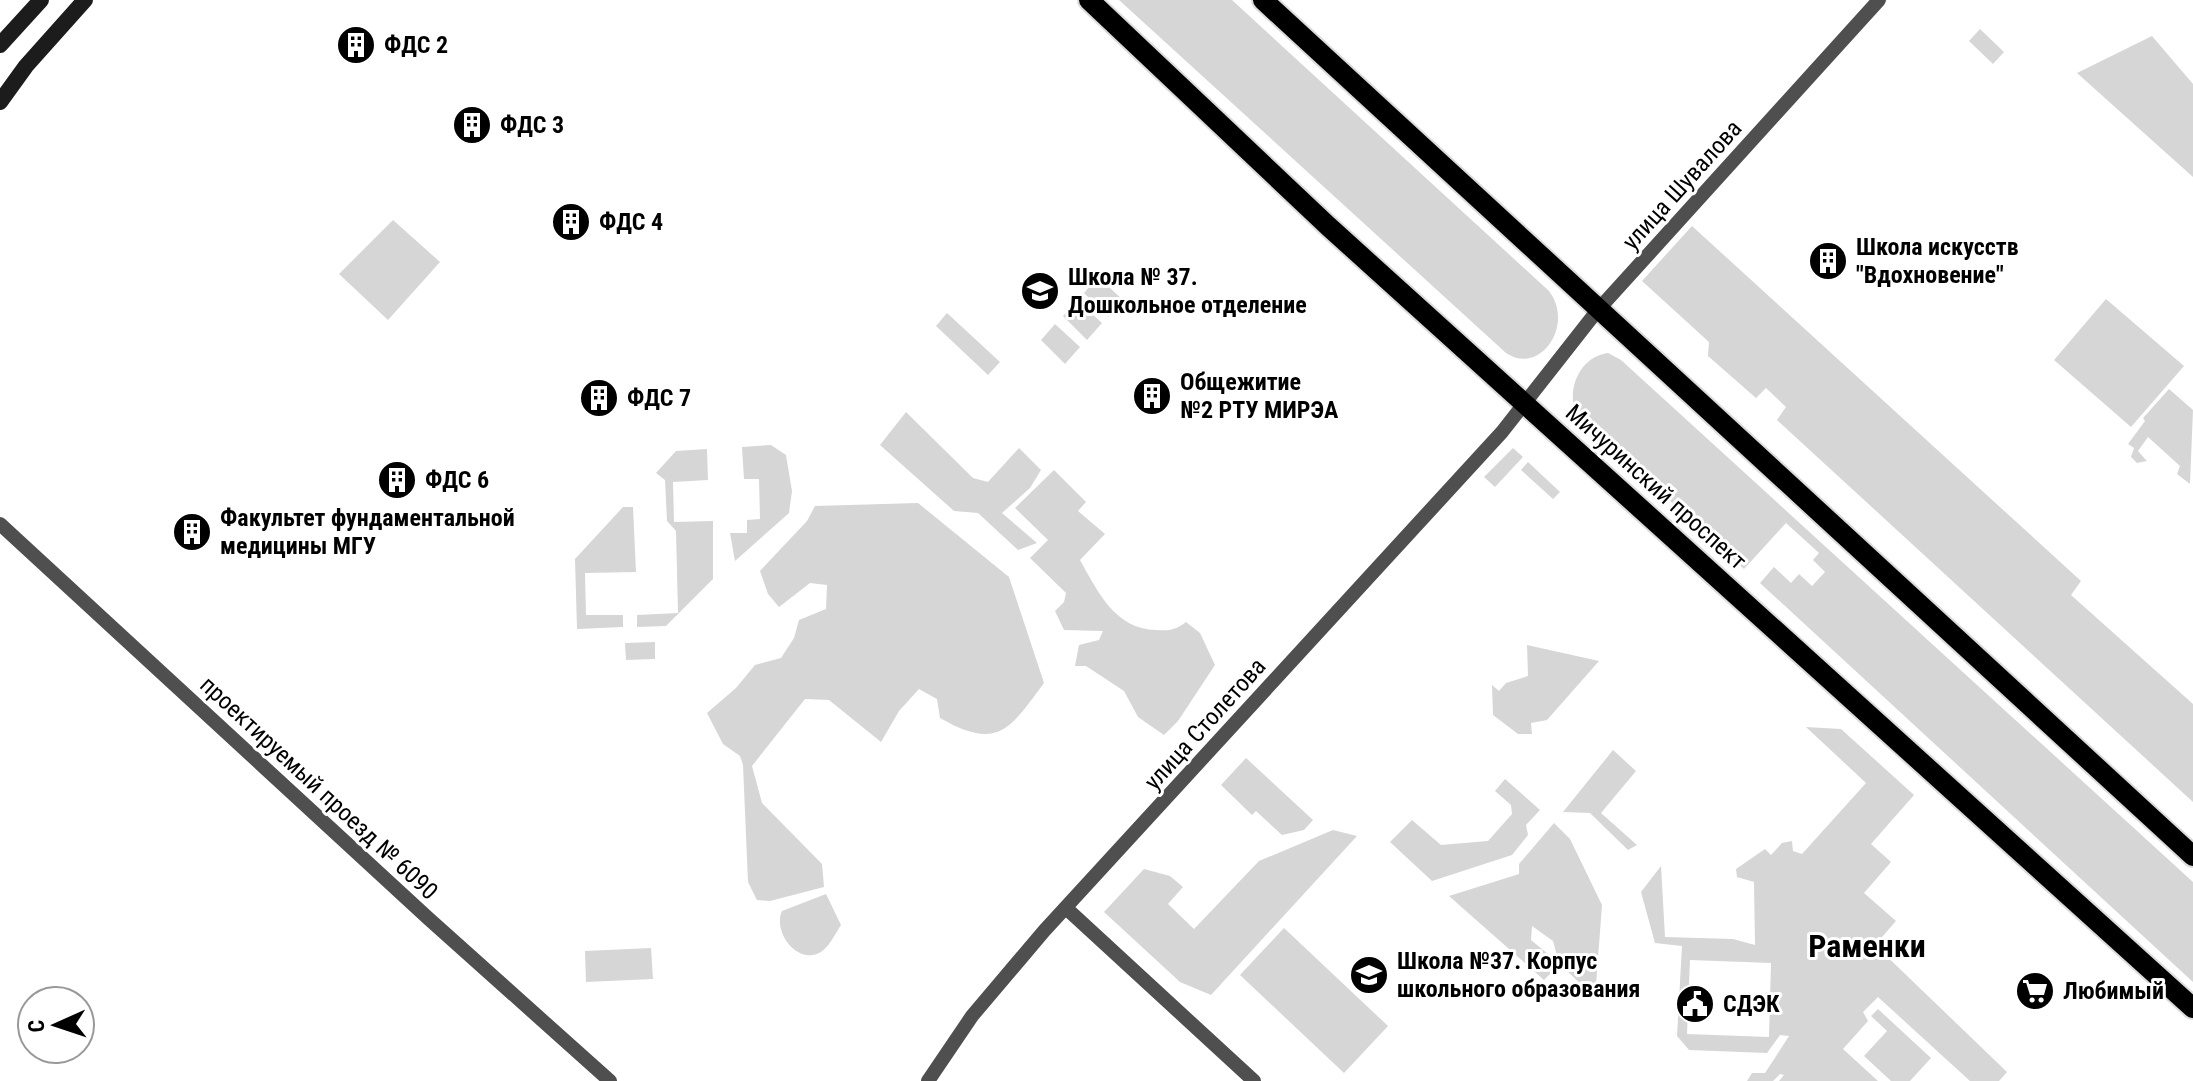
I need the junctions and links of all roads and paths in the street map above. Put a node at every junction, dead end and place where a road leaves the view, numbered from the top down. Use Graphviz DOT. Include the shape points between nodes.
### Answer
graph roads {
  1 [pos="41,0"];
  2 [pos="85,0"];
  3 [pos="1089,0"];
  4 [pos="1263,0"];
  5 [pos="1879,0"];
  6 [pos="0,45"];
  7 [pos="26,66"];
  8 [pos="0,86"];
  9 [pos="0,102"];
  10 [pos="1597,311"];
  11 [pos="1525,406"];
  12 [pos="0,524"];
  13 [pos="2193,856"];
  14 [pos="1066,908"];
  15 [pos="2193,1008"];
  16 [pos="610,1081"];
  17 [pos="928,1081"];
  18 [pos="1254,1081"];
  1 -- 6 [label="main road"];
  2 -- 7 [label="main road"];
  3 -- 11 [label="main road, Мичуринский проспект"];
  4 -- 10 [label="main road"];
  5 -- 10 [label="street, улица Шувалова"];
  7 -- 8 [label="main road"];
  7 -- 9 [label="main road"];
  10 -- 11 [label="street, улица Шувалова"];
  10 -- 13 [label="main road"];
  11 -- 14 [label="street, улица Столетова"];
  11 -- 15 [label="main road, Мичуринский проспект"];
  12 -- 16 [label="street, проектируемый проезд № 6090"];
  14 -- 17 [label="street, улица Столетова" via="972,1016"];
  14 -- 18 [label="street"];
}
